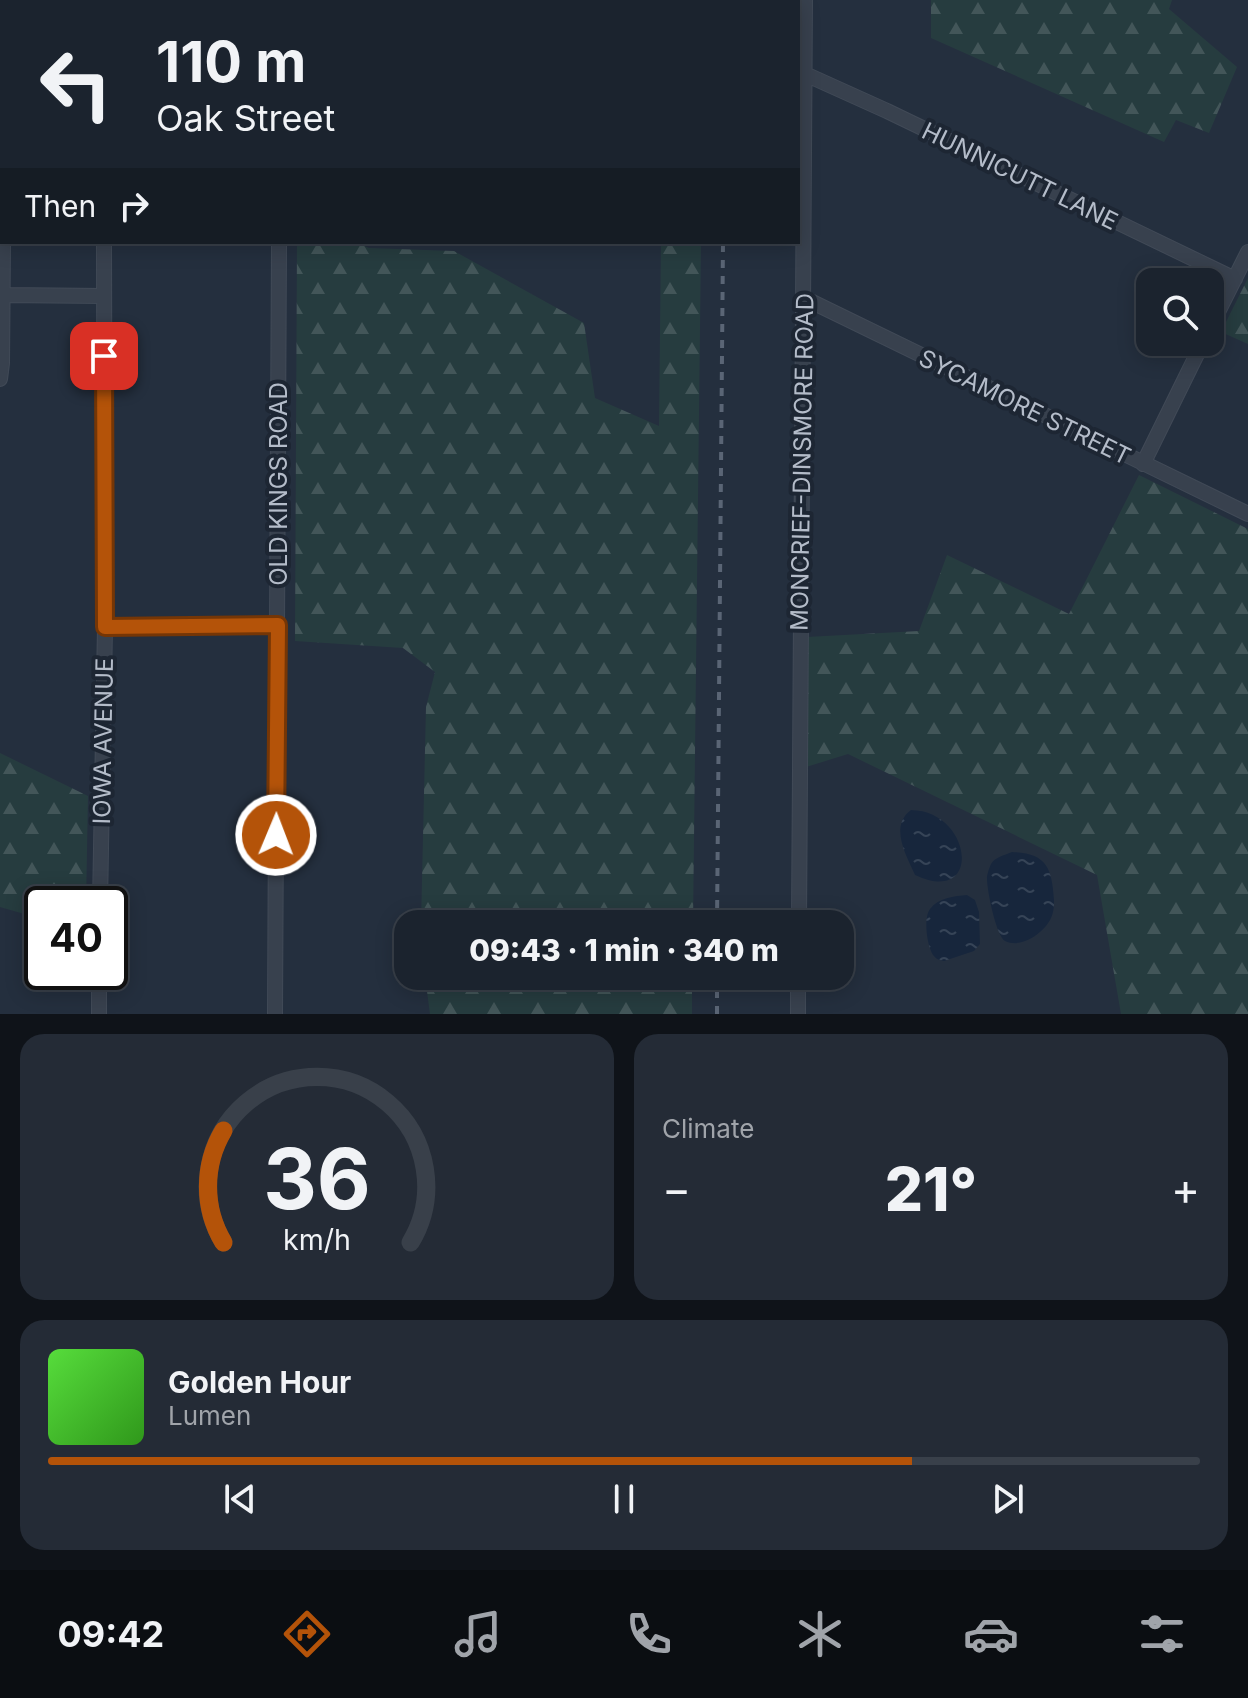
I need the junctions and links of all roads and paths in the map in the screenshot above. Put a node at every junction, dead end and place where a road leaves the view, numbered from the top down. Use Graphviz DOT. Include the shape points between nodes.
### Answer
graph roads {
  1 [pos="805,0"];
  2 [pos="805,74"];
  3 [pos="3,244"];
  4 [pos="104,244"];
  5 [pos="279,244"];
  6 [pos="1248,252"];
  7 [pos="1235,279"];
  8 [pos="3,295"];
  9 [pos="104,296"];
  10 [pos="804,298"];
  11 [pos="1224,301"];
  12 [pos="1196,356"];
  13 [pos="0,379"];
  14 [pos="1143,464"];
  15 [pos="1248,514"];
  16 [pos="278,625"];
  17 [pos="105,627"];
  18 [pos="100,886"];
  19 [pos="799,910"];
  20 [pos="99,990"];
  21 [pos="798,990"];
  22 [pos="99,1014"];
  23 [pos="275,1014"];
  24 [pos="798,1014"];
  1 -- 2 [label="street, MONCRIEF-DINSMORE ROAD"];
  2 -- 7 [label="street, HUNNICUTT LANE"];
  2 -- 10 [label="street, MONCRIEF-DINSMORE ROAD"];
  3 -- 8 [label="street"];
  4 -- 9 [label="street, IOWA AVENUE"];
  5 -- 16 [label="street, OLD KINGS ROAD"];
  6 -- 7 [label="street"];
  7 -- 11 [label="street"];
  8 -- 9 [label="street"];
  8 -- 13 [label="street"];
  9 -- 17 [label="street, IOWA AVENUE"];
  10 -- 14 [label="street, SYCAMORE STREET"];
  10 -- 19 [label="street, MONCRIEF-DINSMORE ROAD"];
  12 -- 14 [label="street"];
  14 -- 15 [label="street, SYCAMORE STREET"];
  16 -- 17 [label="street"];
  16 -- 23 [label="street, OLD KINGS ROAD"];
  17 -- 18 [label="street, IOWA AVENUE"];
  20 -- 22 [label="street"];
  21 -- 24 [label="street"];
}
